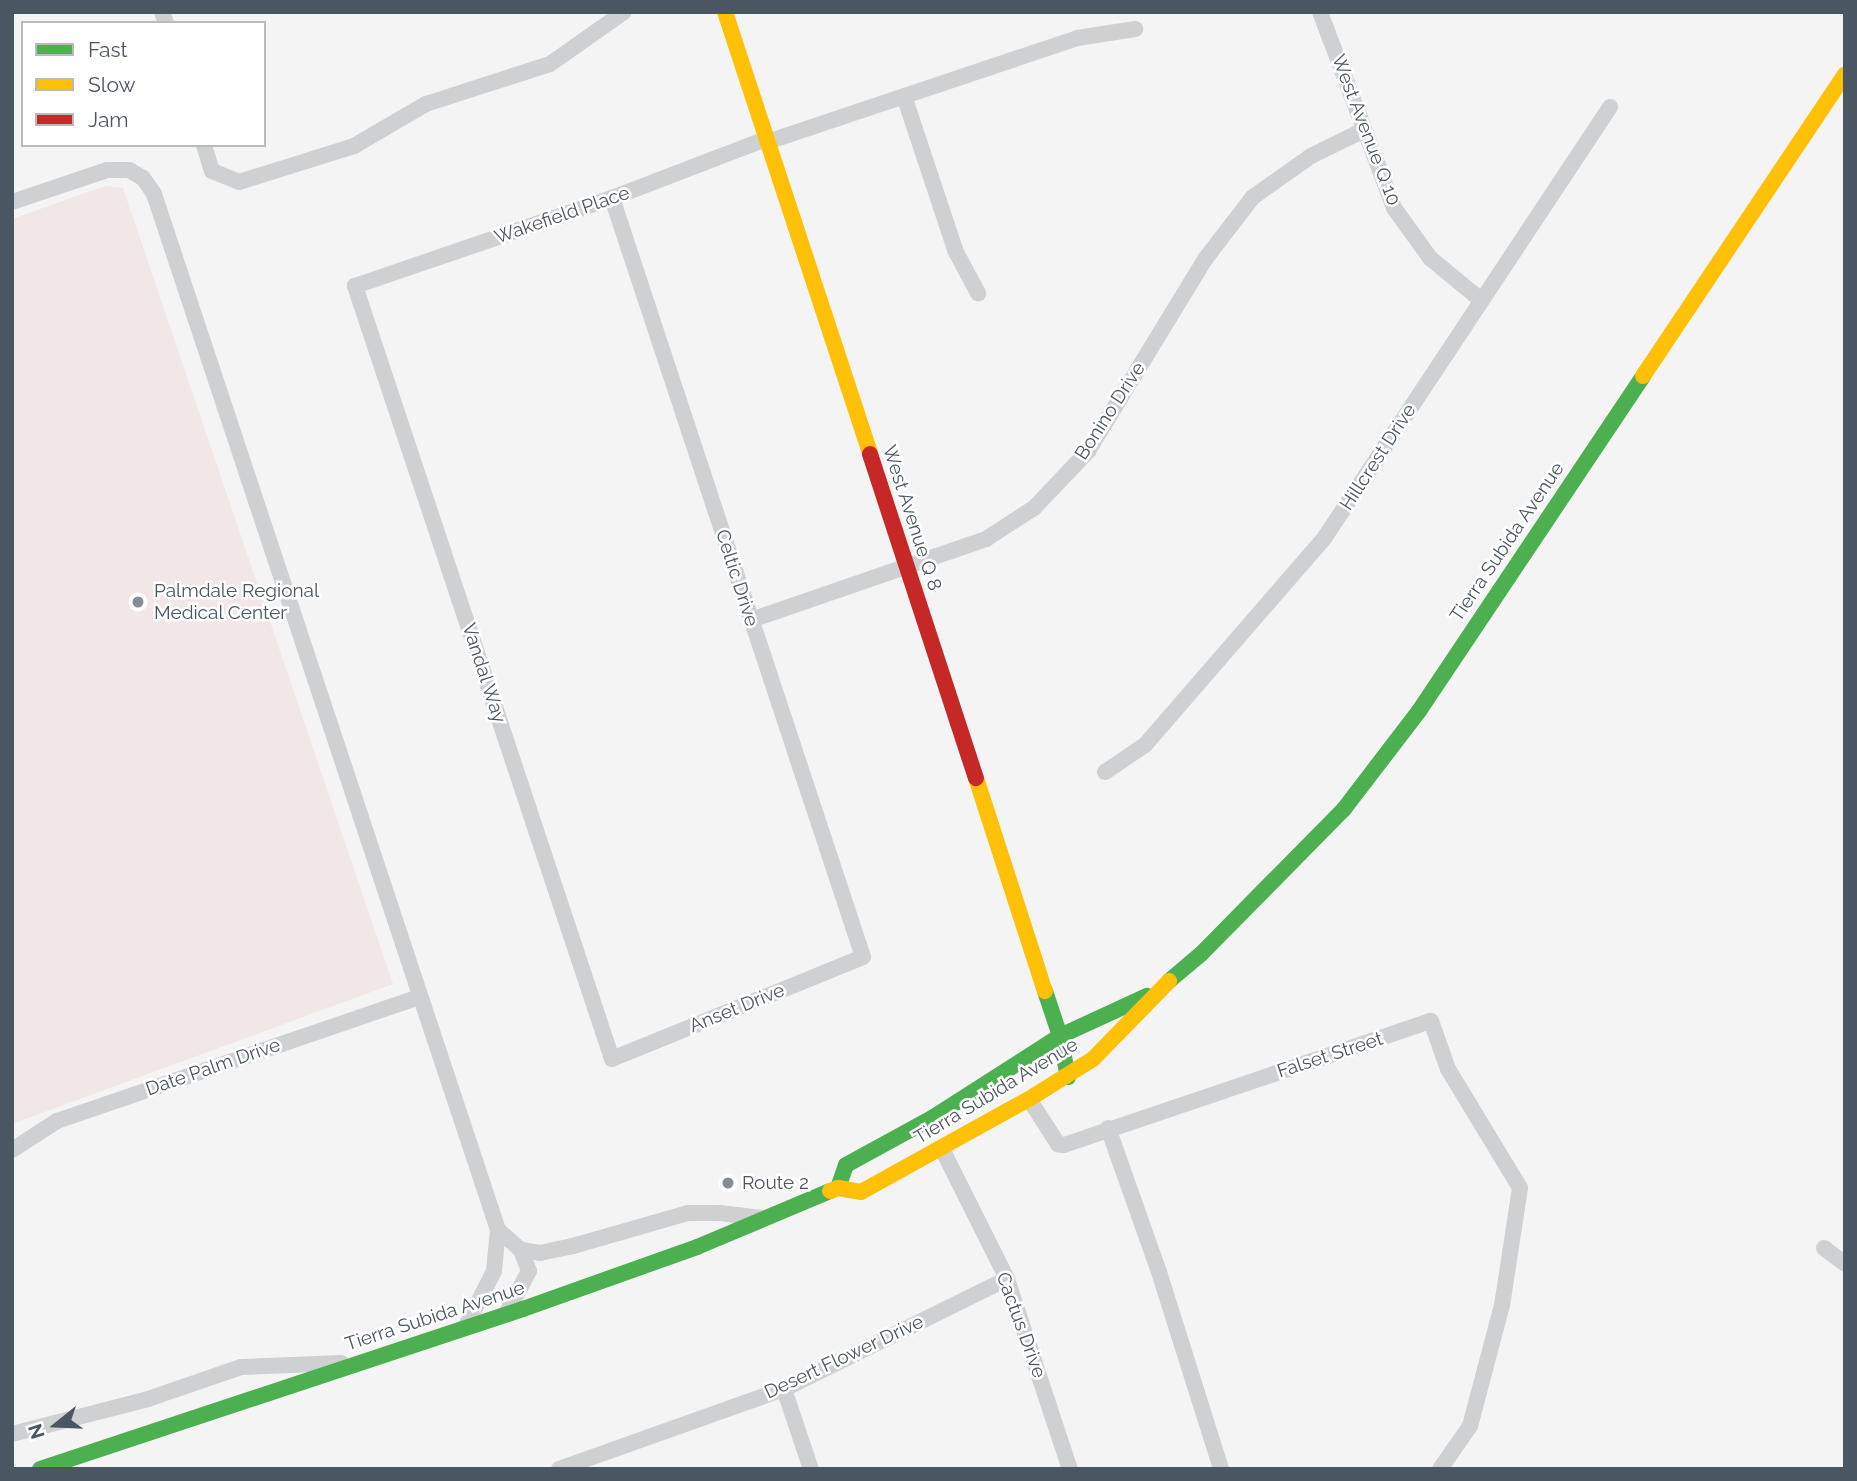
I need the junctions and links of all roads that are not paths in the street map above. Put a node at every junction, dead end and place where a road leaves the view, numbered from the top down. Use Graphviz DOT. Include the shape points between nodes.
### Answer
graph roads {
  1 [pos="724,12"];
  2 [pos="1320,12"];
  3 [pos="627,13"];
  4 [pos="1135,29"];
  5 [pos="1845,74"];
  6 [pos="904,96"];
  7 [pos="1609,107"];
  8 [pos="1364,130"];
  9 [pos="767,140"];
  10 [pos="205,147"];
  11 [pos="612,198"];
  12 [pos="12,202"];
  13 [pos="355,286"];
  14 [pos="978,293"];
  15 [pos="1481,300"];
  16 [pos="905,565"];
  17 [pos="751,620"];
  18 [pos="1105,772"];
  19 [pos="863,957"];
  20 [pos="1156,992"];
  21 [pos="420,997"];
  22 [pos="1059,1036"];
  23 [pos="612,1059"];
  24 [pos="1068,1077"];
  25 [pos="1029,1099"];
  26 [pos="1108,1128"];
  27 [pos="942,1149"];
  28 [pos="12,1150"];
  29 [pos="838,1188"];
  30 [pos="768,1219"];
  31 [pos="498,1230"];
  32 [pos="1824,1248"];
  33 [pos="522,1250"];
  34 [pos="1845,1264"];
  35 [pos="1007,1279"];
  36 [pos="506,1314"];
  37 [pos="465,1328"];
  38 [pos="361,1362"];
  39 [pos="784,1389"];
  40 [pos="12,1434"];
  41 [pos="40,1469"];
  42 [pos="559,1469"];
  43 [pos="811,1469"];
  44 [pos="1070,1469"];
  45 [pos="1222,1469"];
  46 [pos="1440,1469"];
  1 -- 9 [label="main road, West Avenue Q 8"];
  2 -- 8 [label="street, West Avenue Q 10"];
  3 -- 10 [label="street" via="550,64 426,104 354,146 239,181 212,171"];
  4 -- 6 [label="street, Wakefield Place" via="1077,38"];
  5 -- 20 [label="main road, Tierra Subida Avenue" via="1419,712 1344,809 1201,954"];
  6 -- 9 [label="street, Wakefield Place"];
  6 -- 14 [label="street" via="956,252"];
  7 -- 15 [label="street, Hillcrest Drive"];
  8 -- 15 [label="street, West Avenue Q 10" via="1394,208 1430,258"];
  8 -- 16 [label="street, Bonino Drive" via="1311,156 1253,197 1206,258 1088,451 1034,508 986,539"];
  9 -- 11 [label="street, Wakefield Place"];
  9 -- 16 [label="main road, West Avenue Q 8"];
  11 -- 13 [label="street, Wakefield Place"];
  11 -- 17 [label="street, Celtic Drive"];
  12 -- 21 [label="street" via="107,170 129,170 143,178 154,194"];
  13 -- 23 [label="street, Vandal Way"];
  15 -- 18 [label="street, Hillcrest Drive" via="1325,537 1145,745"];
  16 -- 17 [label="street, Bonino Drive"];
  16 -- 22 [label="main road, West Avenue Q 8"];
  17 -- 19 [label="street, Celtic Drive"];
  19 -- 23 [label="street, Anset Drive"];
  20 -- 22 [label="main road, Tierra Subida Avenue"];
  20 -- 24 [label="main road, Tierra Subida Avenue" via="1093,1059"];
  21 -- 28 [label="street, Date Palm Drive" via="57,1121"];
  21 -- 31 [label="street"];
  22 -- 24 [label="main road, West Avenue Q 8"];
  22 -- 29 [label="main road, Tierra Subida Avenue" via="932,1118 846,1165"];
  24 -- 25 [label="main road, Tierra Subida Avenue"];
  25 -- 26 [label="street" via="1058,1144"];
  25 -- 27 [label="main road, Tierra Subida Avenue"];
  26 -- 45 [label="street"];
  26 -- 46 [label="street, Falset Street" via="1431,1021 1448,1069 1520,1188 1502,1304 1469,1426"];
  27 -- 29 [label="main road, Tierra Subida Avenue" via="861,1192"];
  27 -- 35 [label="street, Cactus Drive"];
  29 -- 30 [label="main road, Tierra Subida Avenue"];
  30 -- 33 [label="street" via="688,1213 573,1246 540,1253"];
  30 -- 36 [label="main road, Tierra Subida Avenue"];
  31 -- 33 [label="street"];
  31 -- 37 [label="street" via="494,1271"];
  32 -- 34 [label="street"];
  33 -- 36 [label="street" via="529,1271"];
  35 -- 39 [label="street, Desert Flower Drive"];
  35 -- 44 [label="street, Cactus Drive"];
  36 -- 37 [label="main road, Tierra Subida Avenue"];
  37 -- 38 [label="main road, Tierra Subida Avenue"];
  38 -- 40 [label="street" via="241,1367 148,1399"];
  38 -- 41 [label="main road, Tierra Subida Avenue"];
  39 -- 42 [label="street, Desert Flower Drive"];
  39 -- 43 [label="street"];
}
